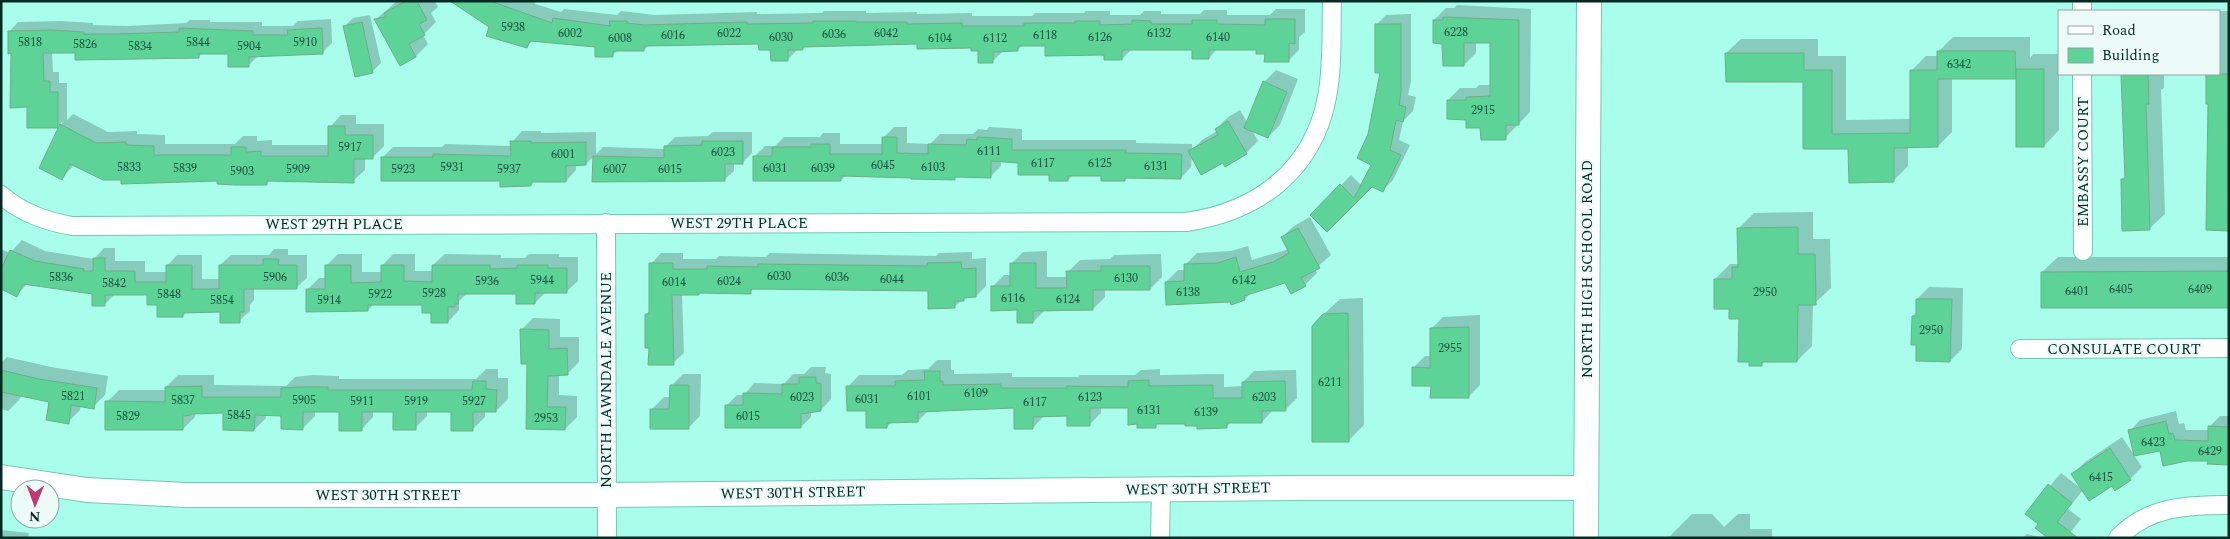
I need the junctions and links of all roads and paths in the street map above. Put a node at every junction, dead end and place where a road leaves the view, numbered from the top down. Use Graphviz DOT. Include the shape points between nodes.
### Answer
graph roads {
  1 [pos="1332,1"];
  2 [pos="1589,1"];
  3 [pos="2082,75"];
  4 [pos="1,195"];
  5 [pos="606,223"];
  6 [pos="2083,251"];
  7 [pos="2229,348"];
  8 [pos="2020,349"];
  9 [pos="1,478"];
  10 [pos="1586,488"];
  11 [pos="1161,489"];
  12 [pos="606,495"];
  13 [pos="2229,505"];
  14 [pos="2119,536"];
  15 [pos="606,538"];
  16 [pos="1160,538"];
  17 [pos="1586,538"];
  1 -- 5 [label="street, WEST 29TH PLACE" via="1328,94 1320,123 1306,151 1293,170 1264,195 1238,209 1209,218 1186,222"];
  2 -- 10 [label="street, NORTH HIGH SCHOOL ROAD"];
  3 -- 6 [label="street, EMBASSY COURT"];
  4 -- 5 [label="street, WEST 29TH PLACE" via="27,213 72,226"];
  5 -- 12 [label="street, NORTH LAWNDALE AVENUE"];
  7 -- 8 [label="street, CONSULATE COURT"];
  9 -- 12 [label="street, WEST 30TH STREET" via="87,490 149,494"];
  10 -- 11 [label="street, WEST 30TH STREET"];
  10 -- 17 [label="street, NORTH HIGH SCHOOL ROAD"];
  11 -- 12 [label="street, WEST 30TH STREET"];
  11 -- 16 [label="street"];
  12 -- 15 [label="street, NORTH LAWNDALE AVENUE"];
  13 -- 14 [label="street" via="2169,509 2139,520"];
}
